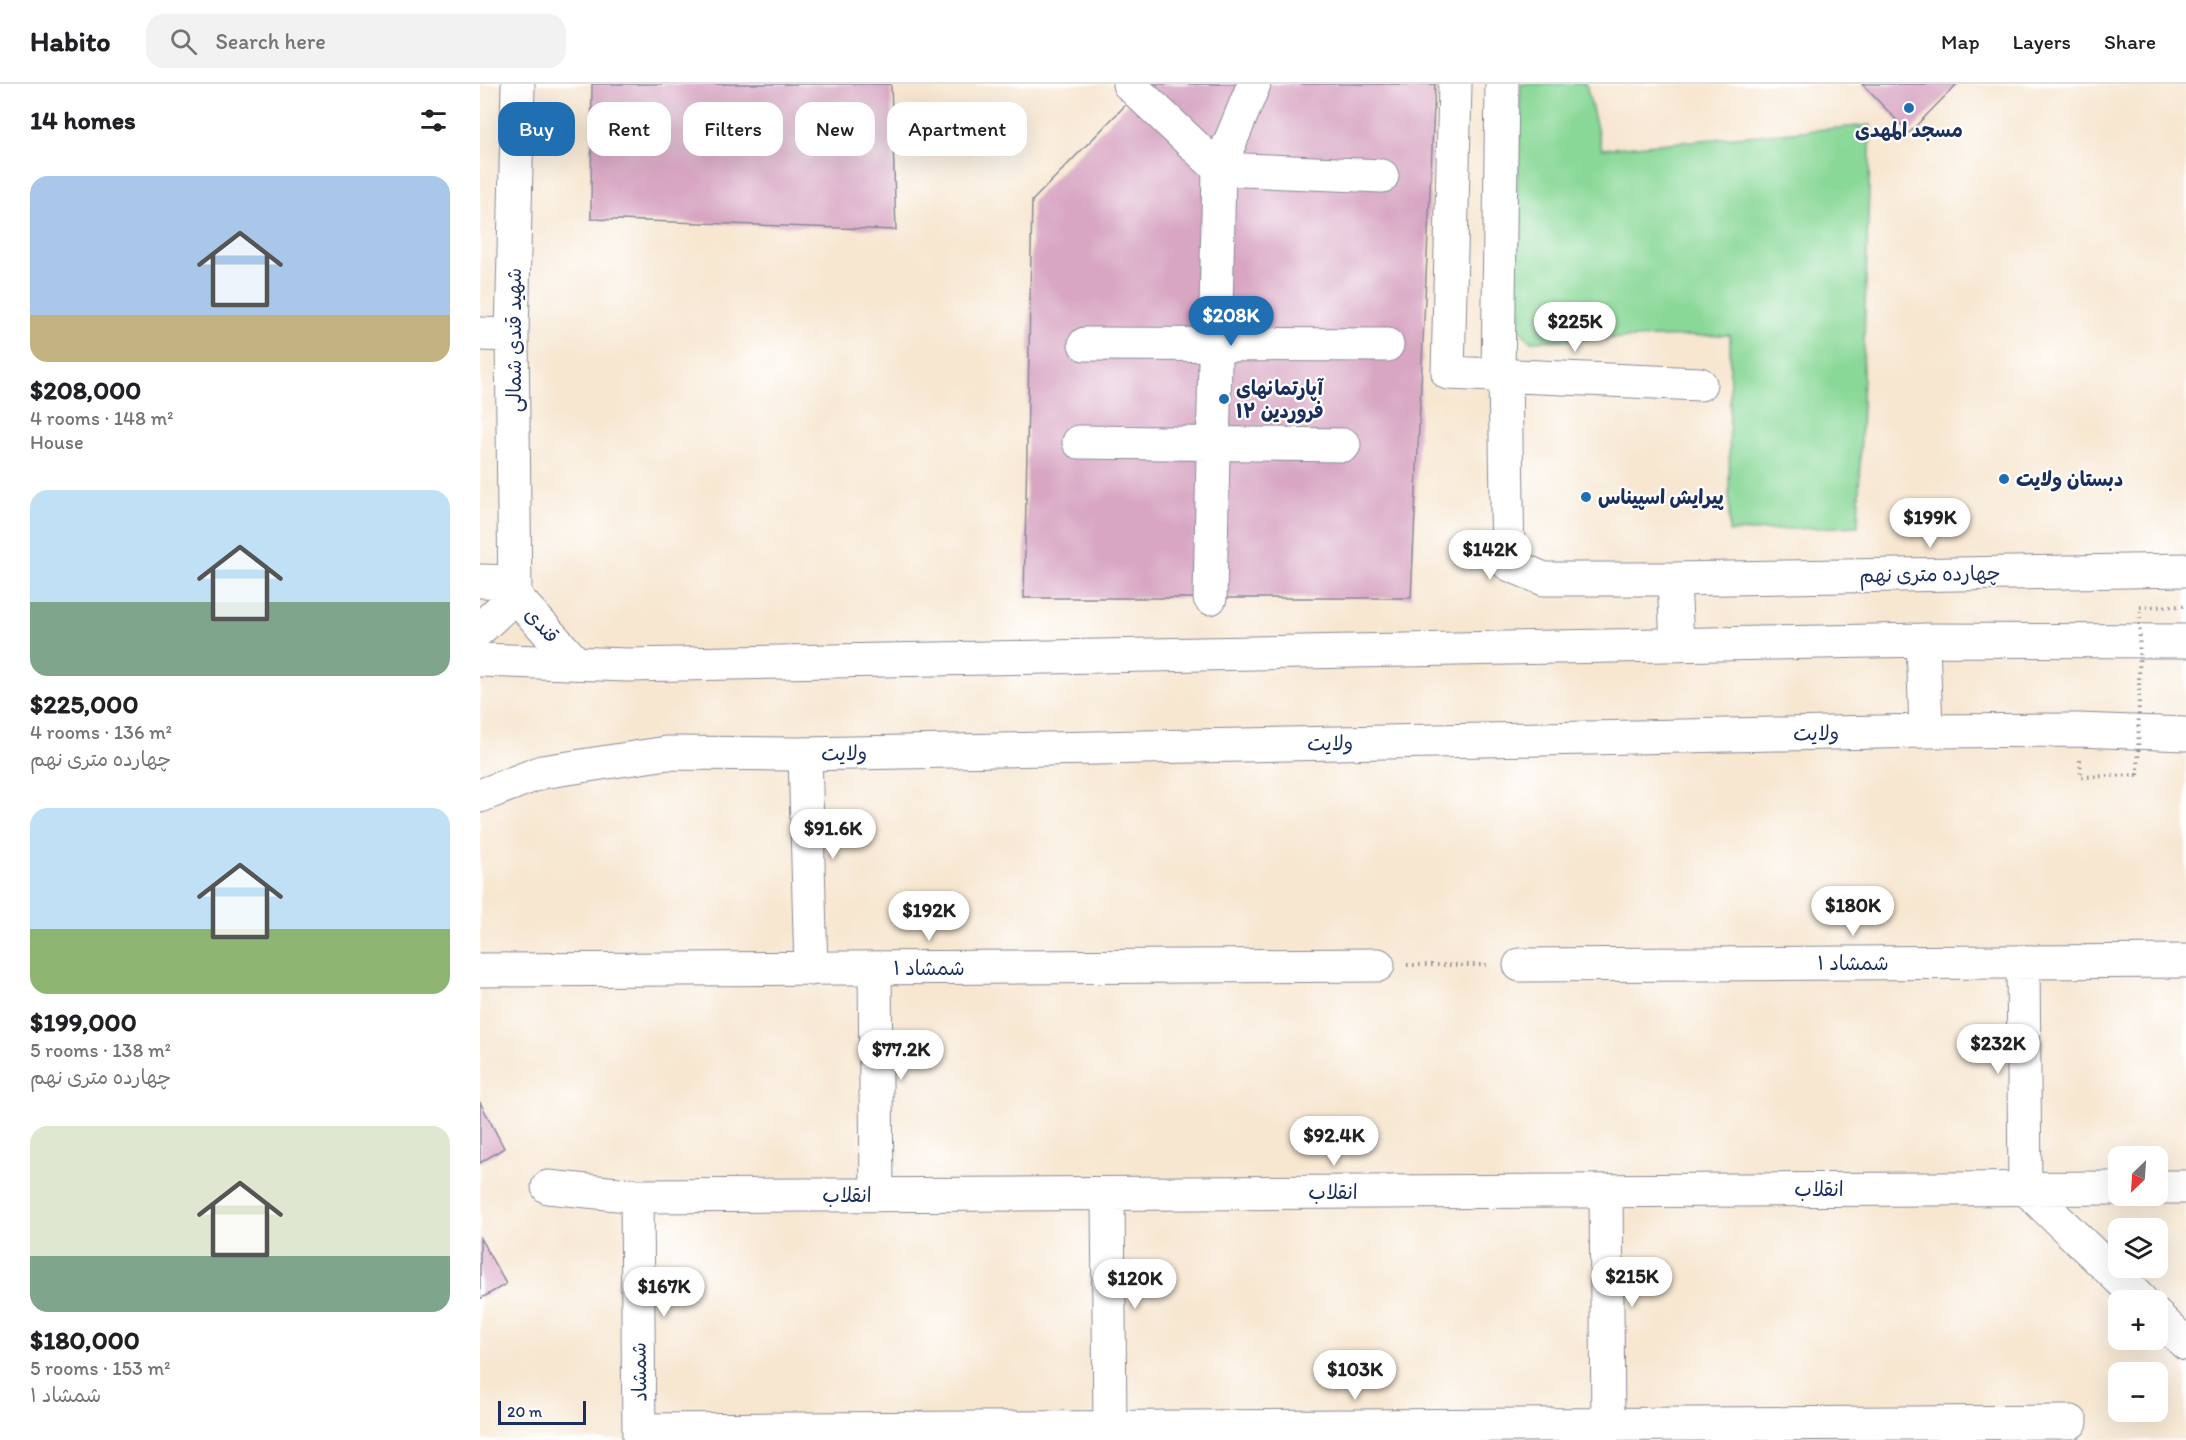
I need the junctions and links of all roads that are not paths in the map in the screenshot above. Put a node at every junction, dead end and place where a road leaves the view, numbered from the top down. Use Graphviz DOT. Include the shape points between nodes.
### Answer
graph roads {
  1 [pos="518,84"];
  2 [pos="1129,84"];
  3 [pos="1254,84"];
  4 [pos="1455,84"];
  5 [pos="1502,84"];
  6 [pos="1219,169"];
  7 [pos="1382,176"];
  8 [pos="480,334"];
  9 [pos="512,335"];
  10 [pos="1085,344"];
  11 [pos="1215,345"];
  12 [pos="1387,345"];
  13 [pos="1501,376"];
  14 [pos="1700,384"];
  15 [pos="1079,442"];
  16 [pos="1213,444"];
  17 [pos="1344,446"];
  18 [pos="2186,570"];
  19 [pos="1674,579"];
  20 [pos="480,581"];
  21 [pos="515,589"];
  22 [pos="1210,598"];
  23 [pos="480,629"];
  24 [pos="1923,640"];
  25 [pos="2186,640"];
  26 [pos="1677,644"];
  27 [pos="480,660"];
  28 [pos="576,663"];
  29 [pos="1926,731"];
  30 [pos="2186,734"];
  31 [pos="805,754"];
  32 [pos="480,796"];
  33 [pos="2186,961"];
  34 [pos="2023,962"];
  35 [pos="1378,965"];
  36 [pos="1520,965"];
  37 [pos="875,968"];
  38 [pos="810,969"];
  39 [pos="480,970"];
  40 [pos="548,1187"];
  41 [pos="2168,1187"];
  42 [pos="2186,1187"];
  43 [pos="2025,1188"];
  44 [pos="2108,1188"];
  45 [pos="1606,1191"];
  46 [pos="1108,1194"];
  47 [pos="877,1195"];
  48 [pos="637,1196"];
  49 [pos="2131,1290"];
  50 [pos="2168,1327"];
  51 [pos="2186,1344"];
  52 [pos="2071,1422"];
  53 [pos="1608,1425"];
  54 [pos="1110,1428"];
  55 [pos="1257,1433"];
  56 [pos="639,1435"];
  1 -- 9 [label="street, شهید قندی شمالی"];
  2 -- 6 [label="street"];
  3 -- 6 [label="street"];
  4 -- 13 [label="street" via="1448,373"];
  5 -- 13 [label="street"];
  6 -- 7 [label="street"];
  6 -- 11 [label="street"];
  8 -- 9 [label="street"];
  9 -- 21 [label="street, شهید قندی شمالی"];
  10 -- 11 [label="street"];
  11 -- 12 [label="street"];
  11 -- 16 [label="street"];
  13 -- 14 [label="street"];
  13 -- 19 [label="street, چهارده متری نهم" via="1509,564 1544,579"];
  15 -- 16 [label="street"];
  16 -- 17 [label="street"];
  16 -- 22 [label="street"];
  18 -- 19 [label="street, چهارده متری نهم"];
  19 -- 26 [label="street"];
  20 -- 21 [label="street"];
  21 -- 23 [label="street, قندی"];
  21 -- 28 [label="street, قندی"];
  24 -- 25 [label="street"];
  24 -- 26 [label="street"];
  24 -- 29 [label="street"];
  26 -- 28 [label="street"];
  27 -- 28 [label="street"];
  29 -- 30 [label="street, ولایت"];
  29 -- 31 [label="street, ولایت"];
  31 -- 32 [label="street, ولایت" via="667,753 546,771"];
  31 -- 38 [label="street"];
  33 -- 34 [label="street, شمشاد ۱"];
  34 -- 36 [label="street, شمشاد ۱"];
  34 -- 43 [label="street"];
  35 -- 37 [label="street, شمشاد ۱"];
  37 -- 38 [label="street, شمشاد ۱"];
  37 -- 47 [label="street"];
  38 -- 39 [label="street, شمشاد ۱"];
  40 -- 48 [label="street, انقلاب"];
  41 -- 42 [label="street"];
  43 -- 44 [label="street, انقلاب"];
  43 -- 45 [label="street, انقلاب"];
  43 -- 49 [label="street"];
  45 -- 46 [label="street, انقلاب"];
  45 -- 53 [label="street"];
  46 -- 47 [label="street, انقلاب"];
  46 -- 54 [label="street"];
  47 -- 48 [label="street, انقلاب"];
  48 -- 56 [label="street, شمشاد"];
  50 -- 51 [label="street"];
  52 -- 53 [label="street"];
  53 -- 55 [label="street"];
  54 -- 55 [label="street"];
  54 -- 56 [label="street"];
}
